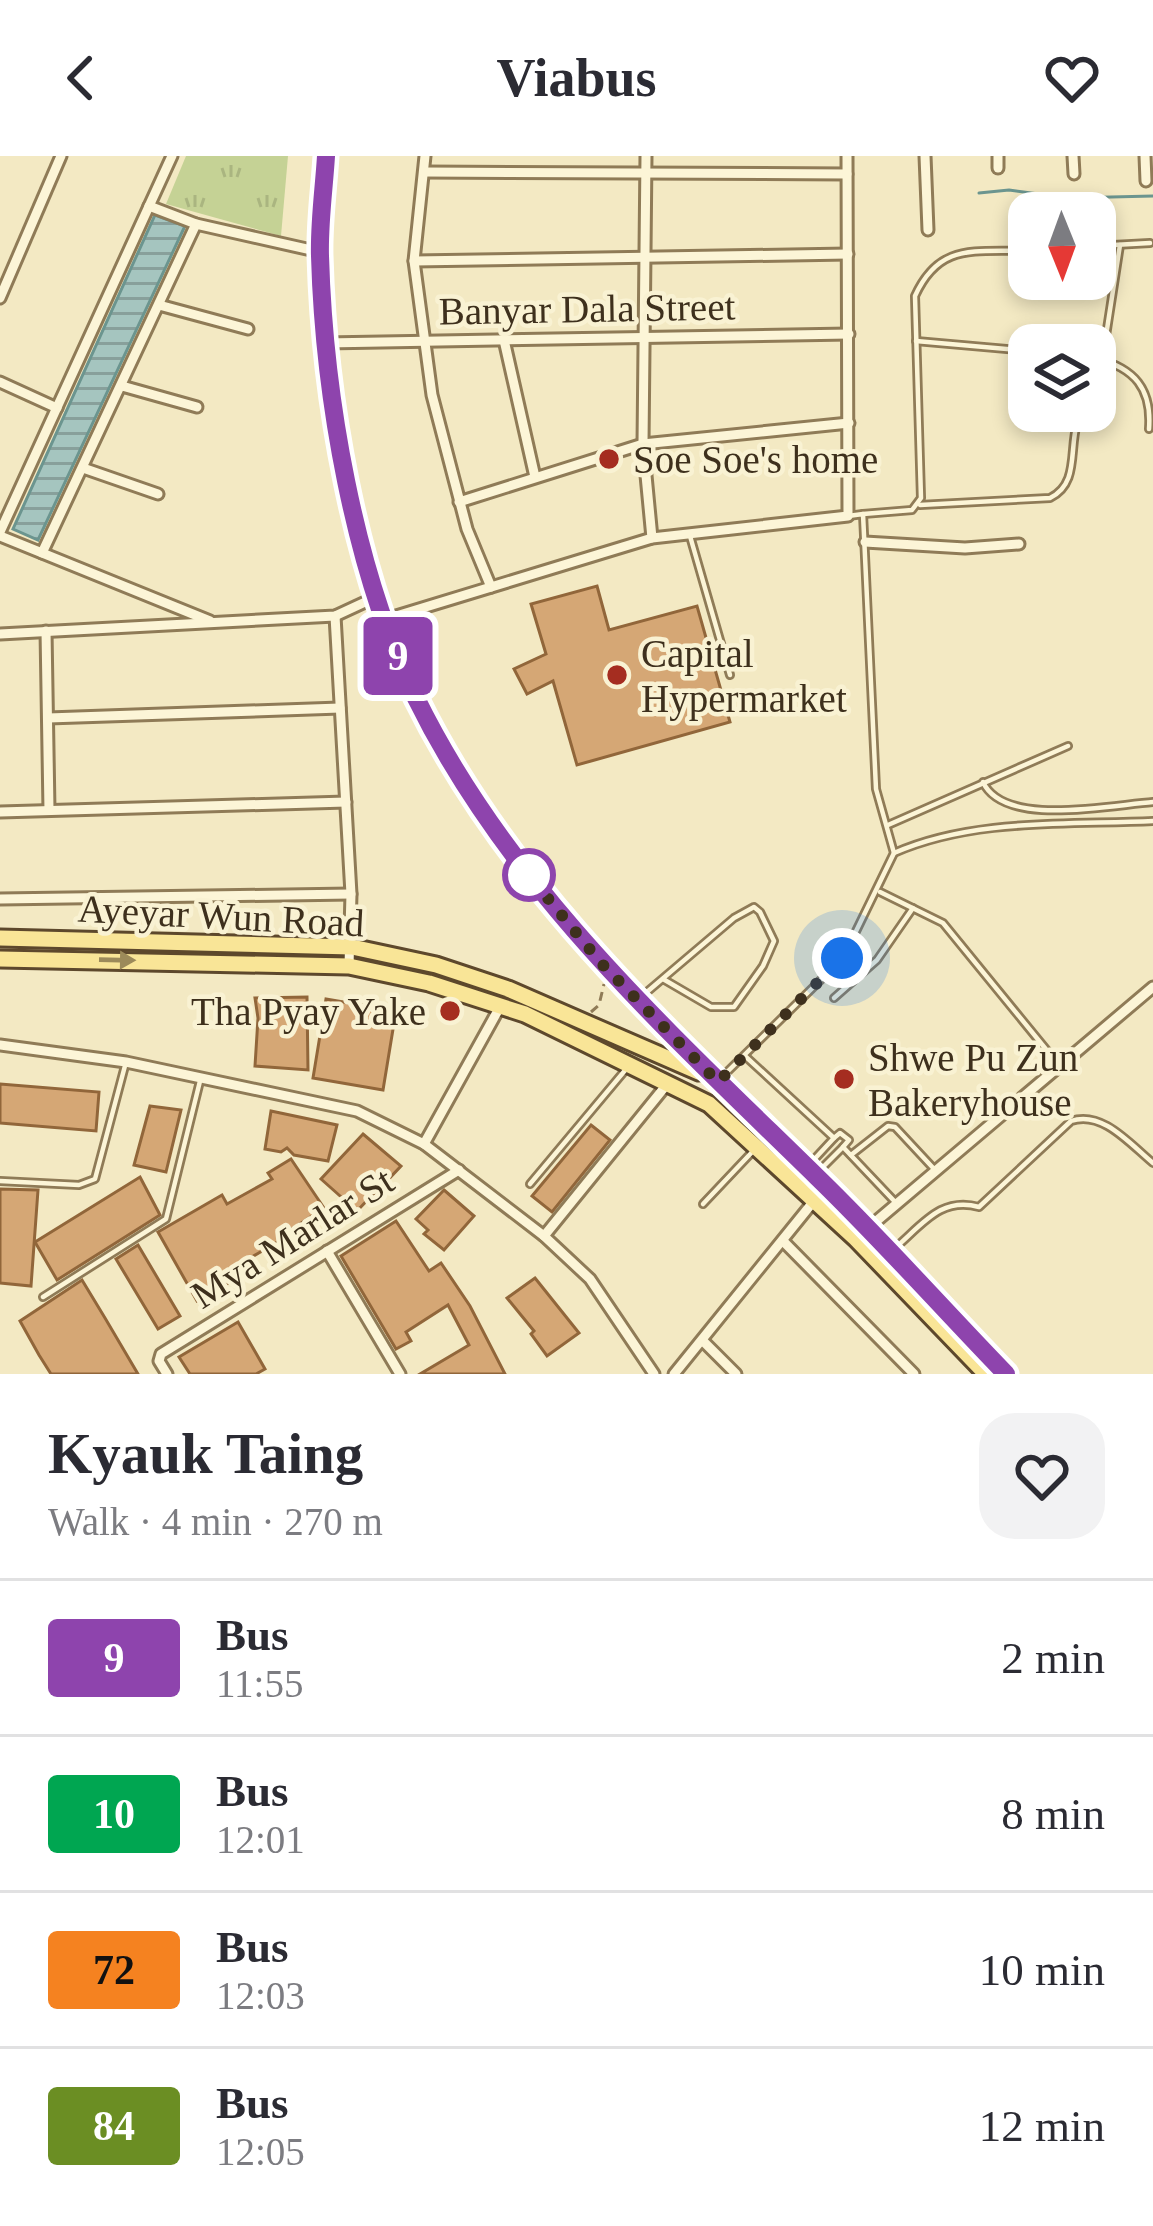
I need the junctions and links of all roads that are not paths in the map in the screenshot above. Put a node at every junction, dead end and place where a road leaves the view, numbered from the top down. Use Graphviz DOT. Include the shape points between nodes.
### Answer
graph roads {
  1 [pos="61,156"];
  2 [pos="172,156"];
  3 [pos="326,156"];
  4 [pos="425,156"];
  5 [pos="646,156"];
  6 [pos="847,156"];
  7 [pos="925,156"];
  8 [pos="1073,156"];
  9 [pos="1145,156"];
  10 [pos="424,172"];
  11 [pos="646,173"];
  12 [pos="847,174"];
  13 [pos="1074,174"];
  14 [pos="1146,181"];
  15 [pos="149,206"];
  16 [pos="196,224"];
  17 [pos="928,230"];
  18 [pos="1150,243"];
  19 [pos="1116,245"];
  20 [pos="1120,245"];
  21 [pos="1008,251"];
  22 [pos="320,252"];
  23 [pos="848,254"];
  24 [pos="644,257"];
  25 [pos="414,260"];
  26 [pos="0,298"];
  27 [pos="159,305"];
  28 [pos="1105,324"];
  29 [pos="248,329"];
  30 [pos="849,334"];
  31 [pos="643,337"];
  32 [pos="504,340"];
  33 [pos="427,341"];
  34 [pos="916,341"];
  35 [pos="326,343"];
  36 [pos="1008,349"];
  37 [pos="1116,370"];
  38 [pos="0,382"];
  39 [pos="122,386"];
  40 [pos="197,407"];
  41 [pos="57,408"];
  42 [pos="848,423"];
  43 [pos="1149,429"];
  44 [pos="1076,432"];
  45 [pos="643,444"];
  46 [pos="82,469"];
  47 [pos="536,477"];
  48 [pos="158,494"];
  49 [pos="459,502"];
  50 [pos="918,505"];
  51 [pos="5,507"];
  52 [pos="863,514"];
  53 [pos="848,516"];
  54 [pos="0,534"];
  55 [pos="690,535"];
  56 [pos="652,538"];
  57 [pos="865,542"];
  58 [pos="1019,544"];
  59 [pos="43,553"];
  60 [pos="491,587"];
  61 [pos="376,597"];
  62 [pos="335,616"];
  63 [pos="383,620"];
  64 [pos="214,623"];
  65 [pos="46,631"];
  66 [pos="0,634"];
  67 [pos="730,675"];
  68 [pos="340,708"];
  69 [pos="48,718"];
  70 [pos="1068,746"];
  71 [pos="983,782"];
  72 [pos="346,802"];
  73 [pos="1153,802"];
  74 [pos="49,810"];
  75 [pos="0,812"];
  76 [pos="1153,821"];
  77 [pos="888,826"];
  78 [pos="894,853"];
  79 [pos="878,890"];
  80 [pos="351,894"];
  81 [pos="0,899"];
  82 [pos="913,908"];
  83 [pos="0,938"];
  84 [pos="352,947"];
  85 [pos="0,959"];
  86 [pos="349,966"];
  87 [pos="663,979"];
  88 [pos="1153,987"];
  89 [pos="834,998"];
  90 [pos="637,1001"];
  91 [pos="502,1005"];
  92 [pos="0,1045"];
  93 [pos="744,1054"];
  94 [pos="126,1062"];
  95 [pos="631,1063"];
  96 [pos="1058,1064"];
  97 [pos="200,1077"];
  98 [pos="668,1083"];
  99 [pos="721,1084"];
  100 [pos="709,1104"];
  101 [pos="834,1138"];
  102 [pos="424,1144"];
  103 [pos="758,1146"];
  104 [pos="843,1147"];
  105 [pos="851,1155"];
  106 [pos="1153,1163"];
  107 [pos="459,1170"];
  108 [pos="935,1170"];
  109 [pos="0,1181"];
  110 [pos="815,1181"];
  111 [pos="530,1184"];
  112 [pos="703,1204"];
  113 [pos="897,1204"];
  114 [pos="867,1229"];
  115 [pos="544,1236"];
  116 [pos="783,1241"];
  117 [pos="327,1251"];
  118 [pos="889,1253"];
  119 [pos="43,1297"];
  120 [pos="704,1341"];
  121 [pos="167,1374"];
  122 [pos="400,1374"];
  123 [pos="654,1374"];
  124 [pos="674,1374"];
  125 [pos="736,1374"];
  126 [pos="914,1374"];
  127 [pos="986,1374"];
  128 [pos="1006,1374"];
  1 -- 26 [label="street"];
  2 -- 15 [label="street"];
  3 -- 22 [label="main road"];
  4 -- 10 [label="street"];
  5 -- 11 [label="street"];
  6 -- 12 [label="street"];
  7 -- 17 [label="street"];
  8 -- 13 [label="street"];
  9 -- 14 [label="street"];
  10 -- 11 [label="street"];
  10 -- 25 [label="street"];
  11 -- 12 [label="street"];
  11 -- 24 [label="street"];
  12 -- 23 [label="street"];
  15 -- 16 [label="street"];
  15 -- 41 [label="street"];
  16 -- 22 [label="street"];
  16 -- 27 [label="street"];
  18 -- 20 [label="lane"];
  19 -- 20 [label="lane"];
  20 -- 28 [label="lane"];
  21 -- 34 [label="lane" via="935,263 915,296"];
  22 -- 35 [label="main road"];
  23 -- 24 [label="street"];
  23 -- 30 [label="street"];
  24 -- 25 [label="street"];
  24 -- 31 [label="street"];
  25 -- 33 [label="street"];
  27 -- 29 [label="street"];
  27 -- 39 [label="street"];
  30 -- 31 [label="street, Banyar Dala Street"];
  30 -- 42 [label="street"];
  31 -- 32 [label="street, Banyar Dala Street"];
  31 -- 45 [label="street"];
  32 -- 33 [label="street, Banyar Dala Street"];
  32 -- 47 [label="street"];
  33 -- 35 [label="street, Banyar Dala Street"];
  33 -- 49 [label="street"];
  34 -- 36 [label="lane"];
  34 -- 50 [label="lane"];
  35 -- 61 [label="main road"];
  37 -- 43 [label="lane" via="1146,389"];
  38 -- 41 [label="street"];
  39 -- 40 [label="street"];
  39 -- 46 [label="street"];
  41 -- 51 [label="street"];
  42 -- 45 [label="street"];
  42 -- 53 [label="street"];
  44 -- 50 [label="lane" via="1070,482 1050,498"];
  45 -- 47 [label="street"];
  45 -- 56 [label="street"];
  46 -- 48 [label="street"];
  46 -- 59 [label="street"];
  47 -- 49 [label="street"];
  49 -- 60 [label="street"];
  50 -- 52 [label="lane"];
  51 -- 54 [label="street"];
  52 -- 53 [label="lane"];
  52 -- 57 [label="lane"];
  53 -- 55 [label="street"];
  54 -- 59 [label="street"];
  55 -- 56 [label="street"];
  55 -- 67 [label="lane"];
  56 -- 60 [label="street"];
  57 -- 58 [label="street"];
  57 -- 77 [label="lane" via="875,789"];
  59 -- 64 [label="street"];
  60 -- 63 [label="street"];
  61 -- 62 [label="street"];
  61 -- 63 [label="main road"];
  62 -- 64 [label="street"];
  62 -- 68 [label="street"];
  63 -- 90 [label="main road" via="415,695 518,862"];
  64 -- 65 [label="street"];
  65 -- 66 [label="street"];
  65 -- 69 [label="street"];
  68 -- 69 [label="street"];
  68 -- 72 [label="street"];
  69 -- 74 [label="street"];
  70 -- 71 [label="lane"];
  71 -- 73 [label="lane" via="1017,809"];
  71 -- 77 [label="lane"];
  72 -- 74 [label="street"];
  72 -- 80 [label="street"];
  74 -- 75 [label="street"];
  76 -- 78 [label="lane" via="964,831"];
  77 -- 78 [label="lane"];
  78 -- 79 [label="lane"];
  79 -- 82 [label="lane"];
  79 -- 93 [label="lane" via="842,958"];
  80 -- 81 [label="street"];
  80 -- 84 [label="street"];
  82 -- 89 [label="lane" via="877,960"];
  82 -- 96 [label="lane" via="943,923"];
  83 -- 84 [label="main road, Ayeyar Wun Road"];
  84 -- 86 [label="street"];
  84 -- 99 [label="main road, Ayeyar Wun Road" via="436,964 574,1015"];
  85 -- 86 [label="main road, Ayeyar Wun Road, one-way"];
  86 -- 91 [label="main road, Ayeyar Wun Road"];
  87 -- 87 [label="lane" via="734,918 760,912 774,941 734,1007 711,1007"];
  87 -- 90 [label="lane"];
  88 -- 96 [label="street"];
  90 -- 99 [label="main road"];
  91 -- 95 [label="main road, Ayeyar Wun Road"];
  91 -- 102 [label="street"];
  92 -- 94 [label="street"];
  93 -- 99 [label="lane"];
  93 -- 101 [label="lane"];
  94 -- 97 [label="street"];
  94 -- 109 [label="lane" via="95,1179"];
  95 -- 98 [label="main road, Ayeyar Wun Road"];
  95 -- 111 [label="lane"];
  96 -- 108 [label="street"];
  97 -- 102 [label="street" via="357,1111"];
  97 -- 119 [label="lane" via="166,1219"];
  98 -- 100 [label="main road, Ayeyar Wun Road"];
  98 -- 115 [label="street"];
  99 -- 100 [label="main road"];
  99 -- 110 [label="main road"];
  100 -- 103 [label="main road, Ayeyar Wun Road"];
  101 -- 104 [label="lane" via="849,1140"];
  101 -- 110 [label="lane"];
  102 -- 107 [label="street"];
  103 -- 110 [label="main road, Ayeyar Wun Road"];
  103 -- 112 [label="lane"];
  104 -- 105 [label="lane"];
  104 -- 110 [label="lane"];
  105 -- 108 [label="lane" via="895,1127"];
  105 -- 113 [label="lane"];
  106 -- 118 [label="lane" via="1104,1123 1071,1121 979,1207 946,1204"];
  107 -- 115 [label="street"];
  107 -- 117 [label="street, Mya Marlar St"];
  108 -- 113 [label="street"];
  110 -- 114 [label="main road"];
  110 -- 116 [label="street"];
  110 -- 127 [label="main road"];
  113 -- 114 [label="street"];
  114 -- 118 [label="main road"];
  115 -- 123 [label="street" via="590,1279"];
  116 -- 120 [label="street"];
  116 -- 126 [label="street"];
  117 -- 121 [label="street, Mya Marlar St" via="159,1357"];
  117 -- 122 [label="street"];
  118 -- 128 [label="main road"];
  120 -- 124 [label="street"];
  120 -- 125 [label="street"];
}
